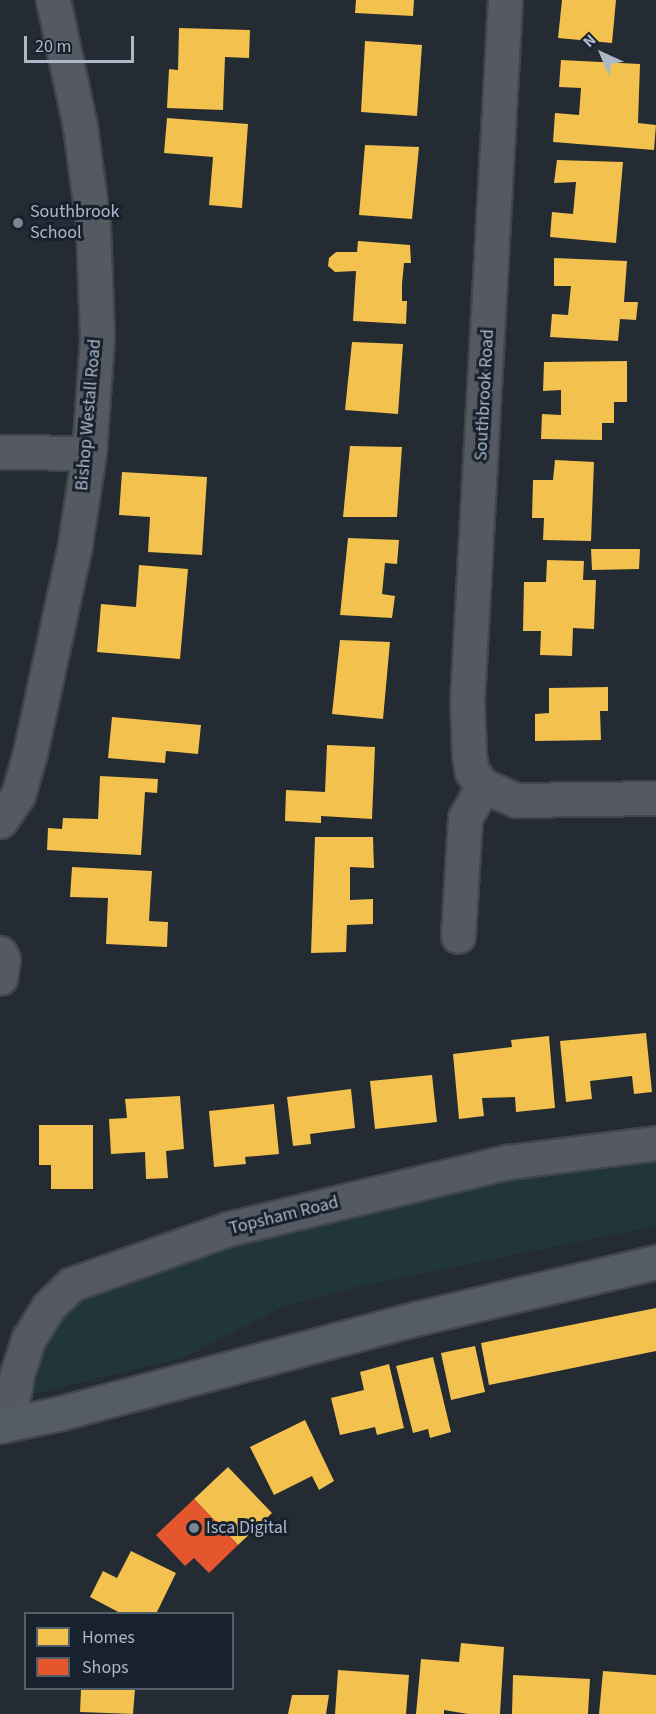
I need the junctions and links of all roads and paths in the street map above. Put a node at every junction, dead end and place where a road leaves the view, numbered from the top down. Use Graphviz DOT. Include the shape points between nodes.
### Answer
graph roads {
  1 [pos="53,0"];
  2 [pos="505,0"];
  3 [pos="0,452"];
  4 [pos="89,453"];
  5 [pos="483,786"];
  6 [pos="656,798"];
  7 [pos="0,821"];
  8 [pos="458,936"];
  9 [pos="0,953"];
  10 [pos="0,978"];
  11 [pos="656,1143"];
  12 [pos="656,1263"];
  13 [pos="4,1425"];
  1 -- 4 [label="street, Bishop Westall Road" via="80,126 93,224 97,338"];
  2 -- 5 [label="street, Southbrook Road" via="467,702 472,772"];
  3 -- 4 [label="street"];
  4 -- 7 [label="street, Bishop Westall Road" via="75,544 30,753 18,795"];
  5 -- 6 [label="street" via="516,800"];
  5 -- 8 [label="street" via="465,818"];
  9 -- 10 [label="street"];
  11 -- 13 [label="street, Topsham Road" via="508,1162 240,1226 72,1284 48,1307 30,1338"];
  12 -- 13 [label="main road, Topsham Road" via="419,1318"];
}
